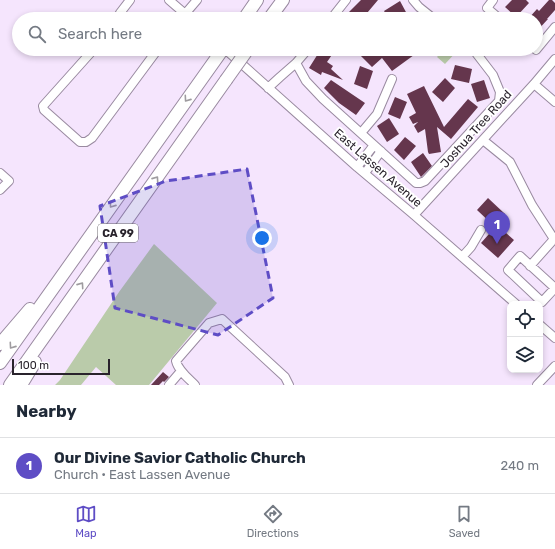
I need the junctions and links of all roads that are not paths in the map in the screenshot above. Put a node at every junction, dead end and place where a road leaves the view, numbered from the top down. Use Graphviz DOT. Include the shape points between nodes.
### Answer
graph roads {
  1 [pos="130,0"];
  2 [pos="169,0"];
  3 [pos="197,0"];
  4 [pos="257,0"];
  5 [pos="283,0"];
  6 [pos="346,0"];
  7 [pos="413,0"];
  8 [pos="493,0"];
  9 [pos="121,12"];
  10 [pos="182,12"];
  11 [pos="190,12"];
  12 [pos="249,12"];
  13 [pos="274,12"];
  14 [pos="337,12"];
  15 [pos="425,12"];
  16 [pos="492,12"];
  17 [pos="555,27"];
  18 [pos="543,42"];
  19 [pos="88,56"];
  20 [pos="153,56"];
  21 [pos="218,56"];
  22 [pos="232,56"];
  23 [pos="243,56"];
  24 [pos="302,56"];
  25 [pos="479,56"];
  26 [pos="555,59"];
  27 [pos="296,63"];
  28 [pos="392,79"];
  29 [pos="534,84"];
  30 [pos="268,88"];
  31 [pos="555,102"];
  32 [pos="360,133"];
  33 [pos="483,140"];
  34 [pos="374,145"];
  35 [pos="381,151"];
  36 [pos="357,167"];
  37 [pos="0,173"];
  38 [pos="365,173"];
  39 [pos="0,190"];
  40 [pos="414,215"];
  41 [pos="481,230"];
  42 [pos="554,238"];
  43 [pos="462,257"];
  44 [pos="69,265"];
  45 [pos="530,266"];
  46 [pos="537,297"];
  47 [pos="513,301"];
  48 [pos="534,301"];
  49 [pos="65,308"];
  50 [pos="543,327"];
  51 [pos="555,338"];
  52 [pos="0,344"];
  53 [pos="0,363"];
  54 [pos="555,366"];
  55 [pos="181,371"];
  56 [pos="10,385"];
  57 [pos="21,385"];
  58 [pos="169,385"];
  59 [pos="194,385"];
  60 [pos="289,385"];
  61 [pos="537,385"];
  1 -- 9 [label="street"];
  2 -- 10 [label="street"];
  3 -- 11 [label="street"];
  4 -- 12 [label="highway"];
  5 -- 13 [label="highway"];
  6 -- 14 [label="street"];
  7 -- 15 [label="street"];
  8 -- 16 [label="street" via="487,8"];
  17 -- 18 [label="street"];
  19 -- 20 [label="street" via="43,106 44,110 80,142 92,138"];
  21 -- 44 [label="highway, CA 99, one-way"];
  22 -- 30 [label="street, East Lassen Avenue"];
  49 -- 23 [label="highway, CA 99, one-way, bridge"];
  24 -- 27 [label="street"];
  25 -- 35 [label="street" via="494,75 500,92 499,101 425,181 416,183"];
  26 -- 29 [label="street, Joshua Tree Road"];
  27 -- 30 [label="street"];
  27 -- 32 [label="street" via="306,82"];
  28 -- 32 [label="street" via="377,114"];
  29 -- 31 [label="street"];
  29 -- 33 [label="street, Joshua Tree Road"];
  30 -- 36 [label="street, East Lassen Avenue"];
  32 -- 34 [label="street"];
  33 -- 40 [label="street, Joshua Tree Road"];
  33 -- 42 [label="street" via="510,162 532,205"];
  34 -- 35 [label="street"];
  34 -- 36 [label="street"];
  35 -- 38 [label="street"];
  36 -- 38 [label="street, East Lassen Avenue"];
  37 -- 39 [label="street" via="8,180"];
  38 -- 40 [label="street, East Lassen Avenue"];
  40 -- 43 [label="street, East Lassen Avenue"];
  41 -- 43 [label="street"];
  42 -- 45 [label="street"];
  43 -- 47 [label="street, East Lassen Avenue"];
  44 -- 52 [label="highway"];
  44 -- 53 [label="highway, CA 99, one-way"];
  45 -- 46 [label="street" via="555,288 542,302"];
  45 -- 46 [label="street" via="520,256 508,270"];
  46 -- 48 [label="street"];
  49 -- 56 [label="highway, CA 99"];
  49 -- 57 [label="highway" via="64,318"];
  50 -- 51 [label="street"];
  54 -- 61 [label="street"];
  55 -- 58 [label="street"];
  55 -- 59 [label="street"];
  55 -- 60 [label="street" via="176,361 180,355 208,323 222,319 285,377"];
}
